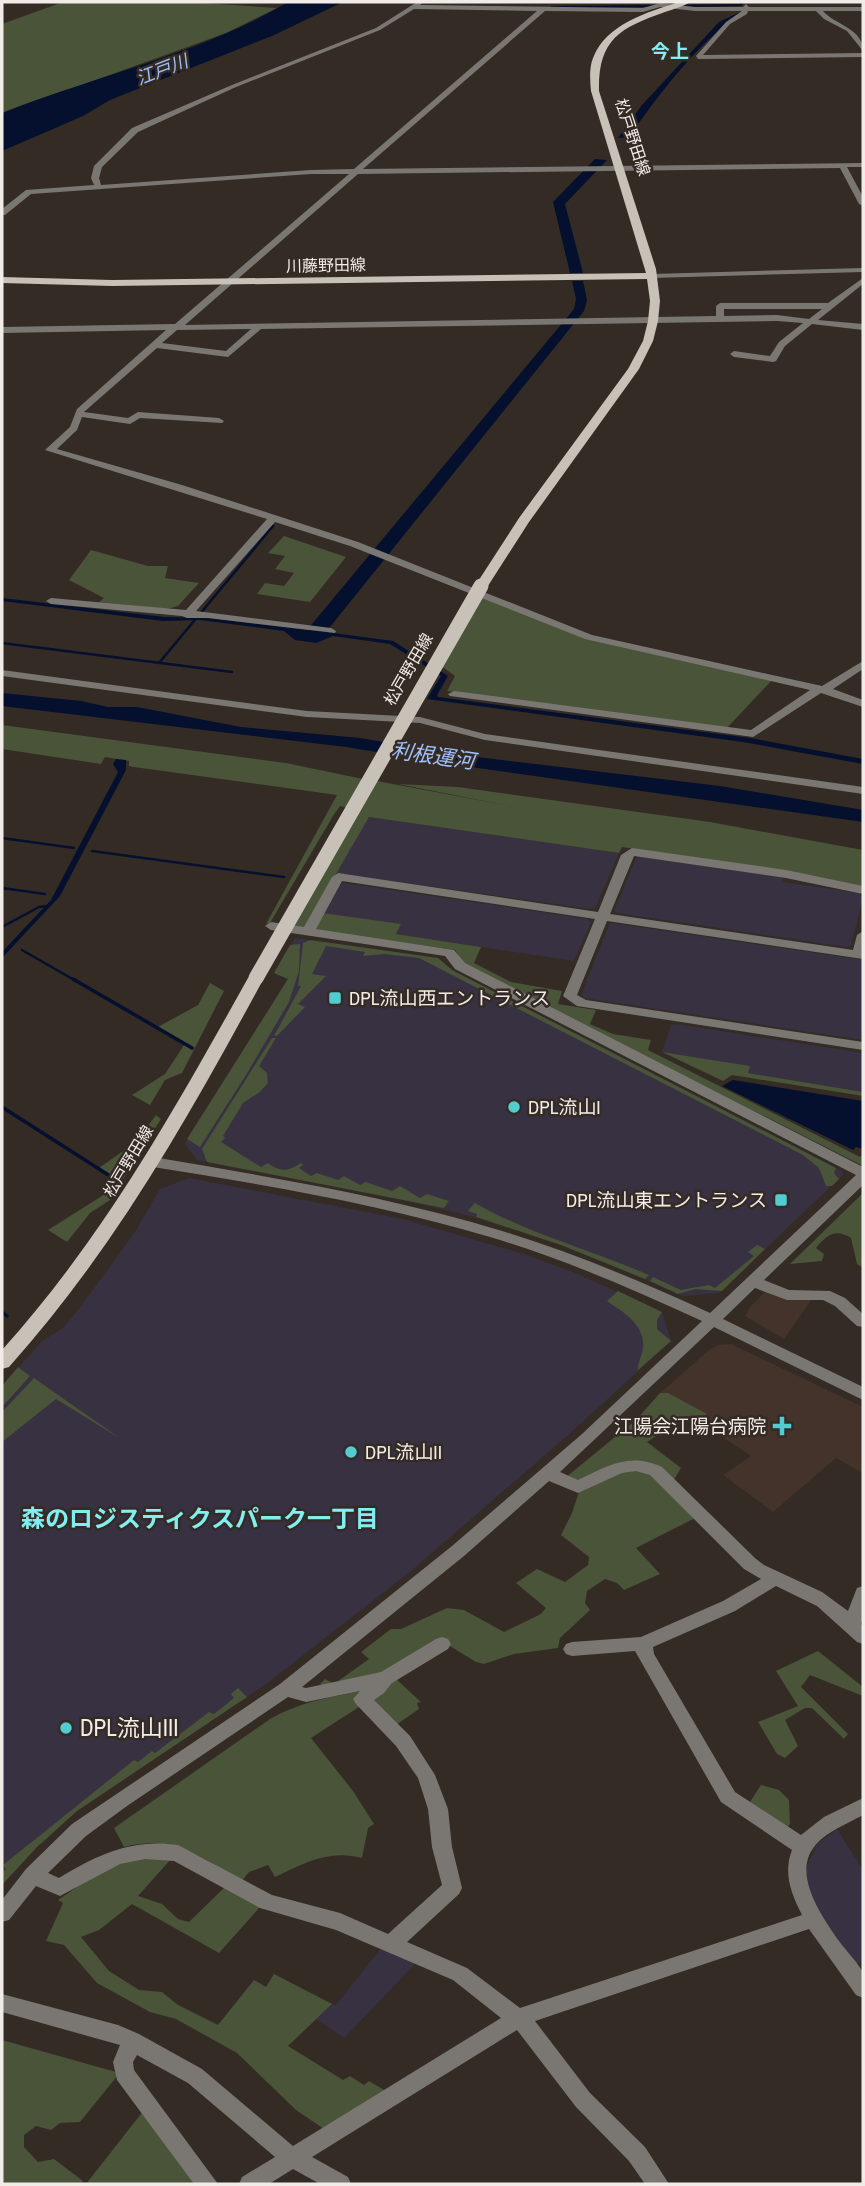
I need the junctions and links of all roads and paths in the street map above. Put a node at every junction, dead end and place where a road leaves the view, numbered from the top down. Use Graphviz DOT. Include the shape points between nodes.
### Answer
graph roads {
  1 [pos="686,2"];
  2 [pos="427,4"];
  3 [pos="746,5"];
  4 [pos="670,7"];
  5 [pos="544,8"];
  6 [pos="863,8"];
  7 [pos="819,10"];
  8 [pos="863,49"];
  9 [pos="863,55"];
  10 [pos="863,165"];
  11 [pos="843,166"];
  12 [pos="621,168"];
  13 [pos="356,171"];
  14 [pos="98,187"];
  15 [pos="863,204"];
  16 [pos="2,213"];
  17 [pos="863,270"];
  18 [pos="652,276"];
  19 [pos="2,280"];
  20 [pos="863,280"];
  21 [pos="228,282"];
  22 [pos="829,306"];
  23 [pos="863,318"];
  24 [pos="720,320"];
  25 [pos="653,321"];
  26 [pos="812,321"];
  27 [pos="260,326"];
  28 [pos="851,326"];
  29 [pos="176,327"];
  30 [pos="863,327"];
  31 [pos="2,330"];
  32 [pos="155,345"];
  33 [pos="734,354"];
  34 [pos="79,414"];
  35 [pos="219,421"];
  36 [pos="273,518"];
  37 [pos="51,601"];
  38 [pos="187,615"];
  39 [pos="331,631"];
  40 [pos="863,664"];
  41 [pos="2,673"];
  42 [pos="821,689"];
  43 [pos="454,694"];
  44 [pos="863,704"];
  45 [pos="863,790"];
  46 [pos="863,890"];
  47 [pos="602,916"];
  48 [pos="271,926"];
  49 [pos="308,933"];
  50 [pos="863,935"];
  51 [pos="861,954"];
  52 [pos="863,1046"];
  53 [pos="153,1162"];
  54 [pos="863,1175"];
  55 [pos="752,1281"];
  56 [pos="710,1321"];
  57 [pos="863,1322"];
  58 [pos="2,1362"];
  59 [pos="863,1394"];
  60 [pos="547,1473"];
  61 [pos="774,1579"];
  62 [pos="863,1593"];
  63 [pos="858,1631"];
  64 [pos="442,1644"];
  65 [pos="643,1644"];
  66 [pos="572,1649"];
  67 [pos="386,1678"];
  68 [pos="286,1689"];
  69 [pos="863,1807"];
  70 [pos="803,1846"];
  71 [pos="33,1875"];
  72 [pos="2,1914"];
  73 [pos="814,1919"];
  74 [pos="392,1943"];
  75 [pos="863,1989"];
  76 [pos="2,2003"];
  77 [pos="519,2018"];
  78 [pos="132,2041"];
  79 [pos="292,2158"];
  80 [pos="207,2184"];
  81 [pos="250,2184"];
  82 [pos="340,2184"];
  83 [pos="658,2184"];
  1 -- 4 [label="main road, 松戸野田線"];
  2 -- 5 [label="street"];
  2 -- 14 [label="street" via="378,29 135,130 98,166"];
  3 -- 4 [label="street"];
  3 -- 6 [label="street"];
  3 -- 7 [label="street"];
  3 -- 9 [label="street" via="745,13 727,23 698,57"];
  4 -- 5 [label="street"];
  4 -- 12 [label="main road, 松戸野田線" via="620,31 603,46 596,60 595,91"];
  5 -- 13 [label="street"];
  6 -- 7 [label="street"];
  7 -- 8 [label="street" via="849,30"];
  10 -- 11 [label="street"];
  11 -- 12 [label="street"];
  11 -- 15 [label="street"];
  12 -- 13 [label="street"];
  12 -- 18 [label="main road, 松戸野田線"];
  13 -- 14 [label="street"];
  13 -- 21 [label="street"];
  14 -- 16 [label="street" via="26,193"];
  17 -- 18 [label="street"];
  18 -- 21 [label="main road, 川藤野田線"];
  18 -- 25 [label="main road, 松戸野田線"];
  19 -- 21 [label="main road, 川藤野田線"];
  20 -- 22 [label="street"];
  21 -- 29 [label="street"];
  22 -- 24 [label="street" via="720,306"];
  22 -- 26 [label="street"];
  23 -- 28 [label="street"];
  24 -- 25 [label="street"];
  24 -- 26 [label="street"];
  25 -- 27 [label="street"];
  25 -- 53 [label="main road, 松戸野田線, bridge" via="633,369 481,586"];
  26 -- 28 [label="street"];
  26 -- 33 [label="street" via="782,344 773,359"];
  27 -- 29 [label="street"];
  27 -- 32 [label="street" via="229,354"];
  28 -- 30 [label="street"];
  29 -- 31 [label="street"];
  29 -- 32 [label="street"];
  32 -- 34 [label="street"];
  34 -- 35 [label="street" via="130,421 138,415"];
  34 -- 36 [label="street" via="69,433 50,450"];
  36 -- 38 [label="street"];
  36 -- 42 [label="street" via="369,550 589,637"];
  37 -- 38 [label="street"];
  38 -- 39 [label="street"];
  40 -- 42 [label="street"];
  41 -- 45 [label="street" via="307,714 420,719 485,737"];
  42 -- 43 [label="street" via="753,734"];
  42 -- 44 [label="street"];
  46 -- 47 [label="street" via="632,852 626,855"];
  47 -- 49 [label="street" via="338,877"];
  47 -- 51 [label="street"];
  47 -- 52 [label="street" via="570,996 575,1001"];
  48 -- 49 [label="street"];
  49 -- 54 [label="street" via="449,953 460,966"];
  50 -- 51 [label="street"];
  53 -- 56 [label="street" via="451,1220 580,1263"];
  53 -- 58 [label="main road, 松戸野田線" via="85,1264"];
  54 -- 55 [label="street"];
  55 -- 56 [label="street"];
  55 -- 57 [label="street" via="787,1295 825,1295"];
  56 -- 59 [label="street"];
  56 -- 60 [label="street"];
  60 -- 61 [label="street" via="578,1488 626,1466 646,1465 750,1564"];
  60 -- 68 [label="street" via="418,1585"];
  61 -- 63 [label="street" via="816,1597"];
  61 -- 65 [label="street" via="729,1606"];
  62 -- 63 [label="street"];
  64 -- 67 [label="street"];
  65 -- 66 [label="street"];
  65 -- 70 [label="street" via="645,1655 728,1797"];
  67 -- 68 [label="street" via="306,1695"];
  67 -- 74 [label="street" via="362,1699 403,1741 426,1775 438,1809 452,1888"];
  68 -- 71 [label="street" via="79,1830"];
  69 -- 70 [label="street" via="815,1834"];
  70 -- 73 [label="street" via="797,1876"];
  71 -- 72 [label="street"];
  71 -- 74 [label="street" via="60,1888 116,1856 162,1849 178,1853 267,1902 340,1922"];
  73 -- 75 [label="street"];
  73 -- 77 [label="street"];
  74 -- 77 [label="street" via="460,1974"];
  76 -- 78 [label="street"];
  77 -- 79 [label="street"];
  77 -- 83 [label="street" via="583,2100 638,2154"];
  78 -- 79 [label="street" via="195,2076"];
  78 -- 80 [label="street" via="123,2062 124,2073"];
  79 -- 81 [label="street"];
  79 -- 82 [label="street"];
}
